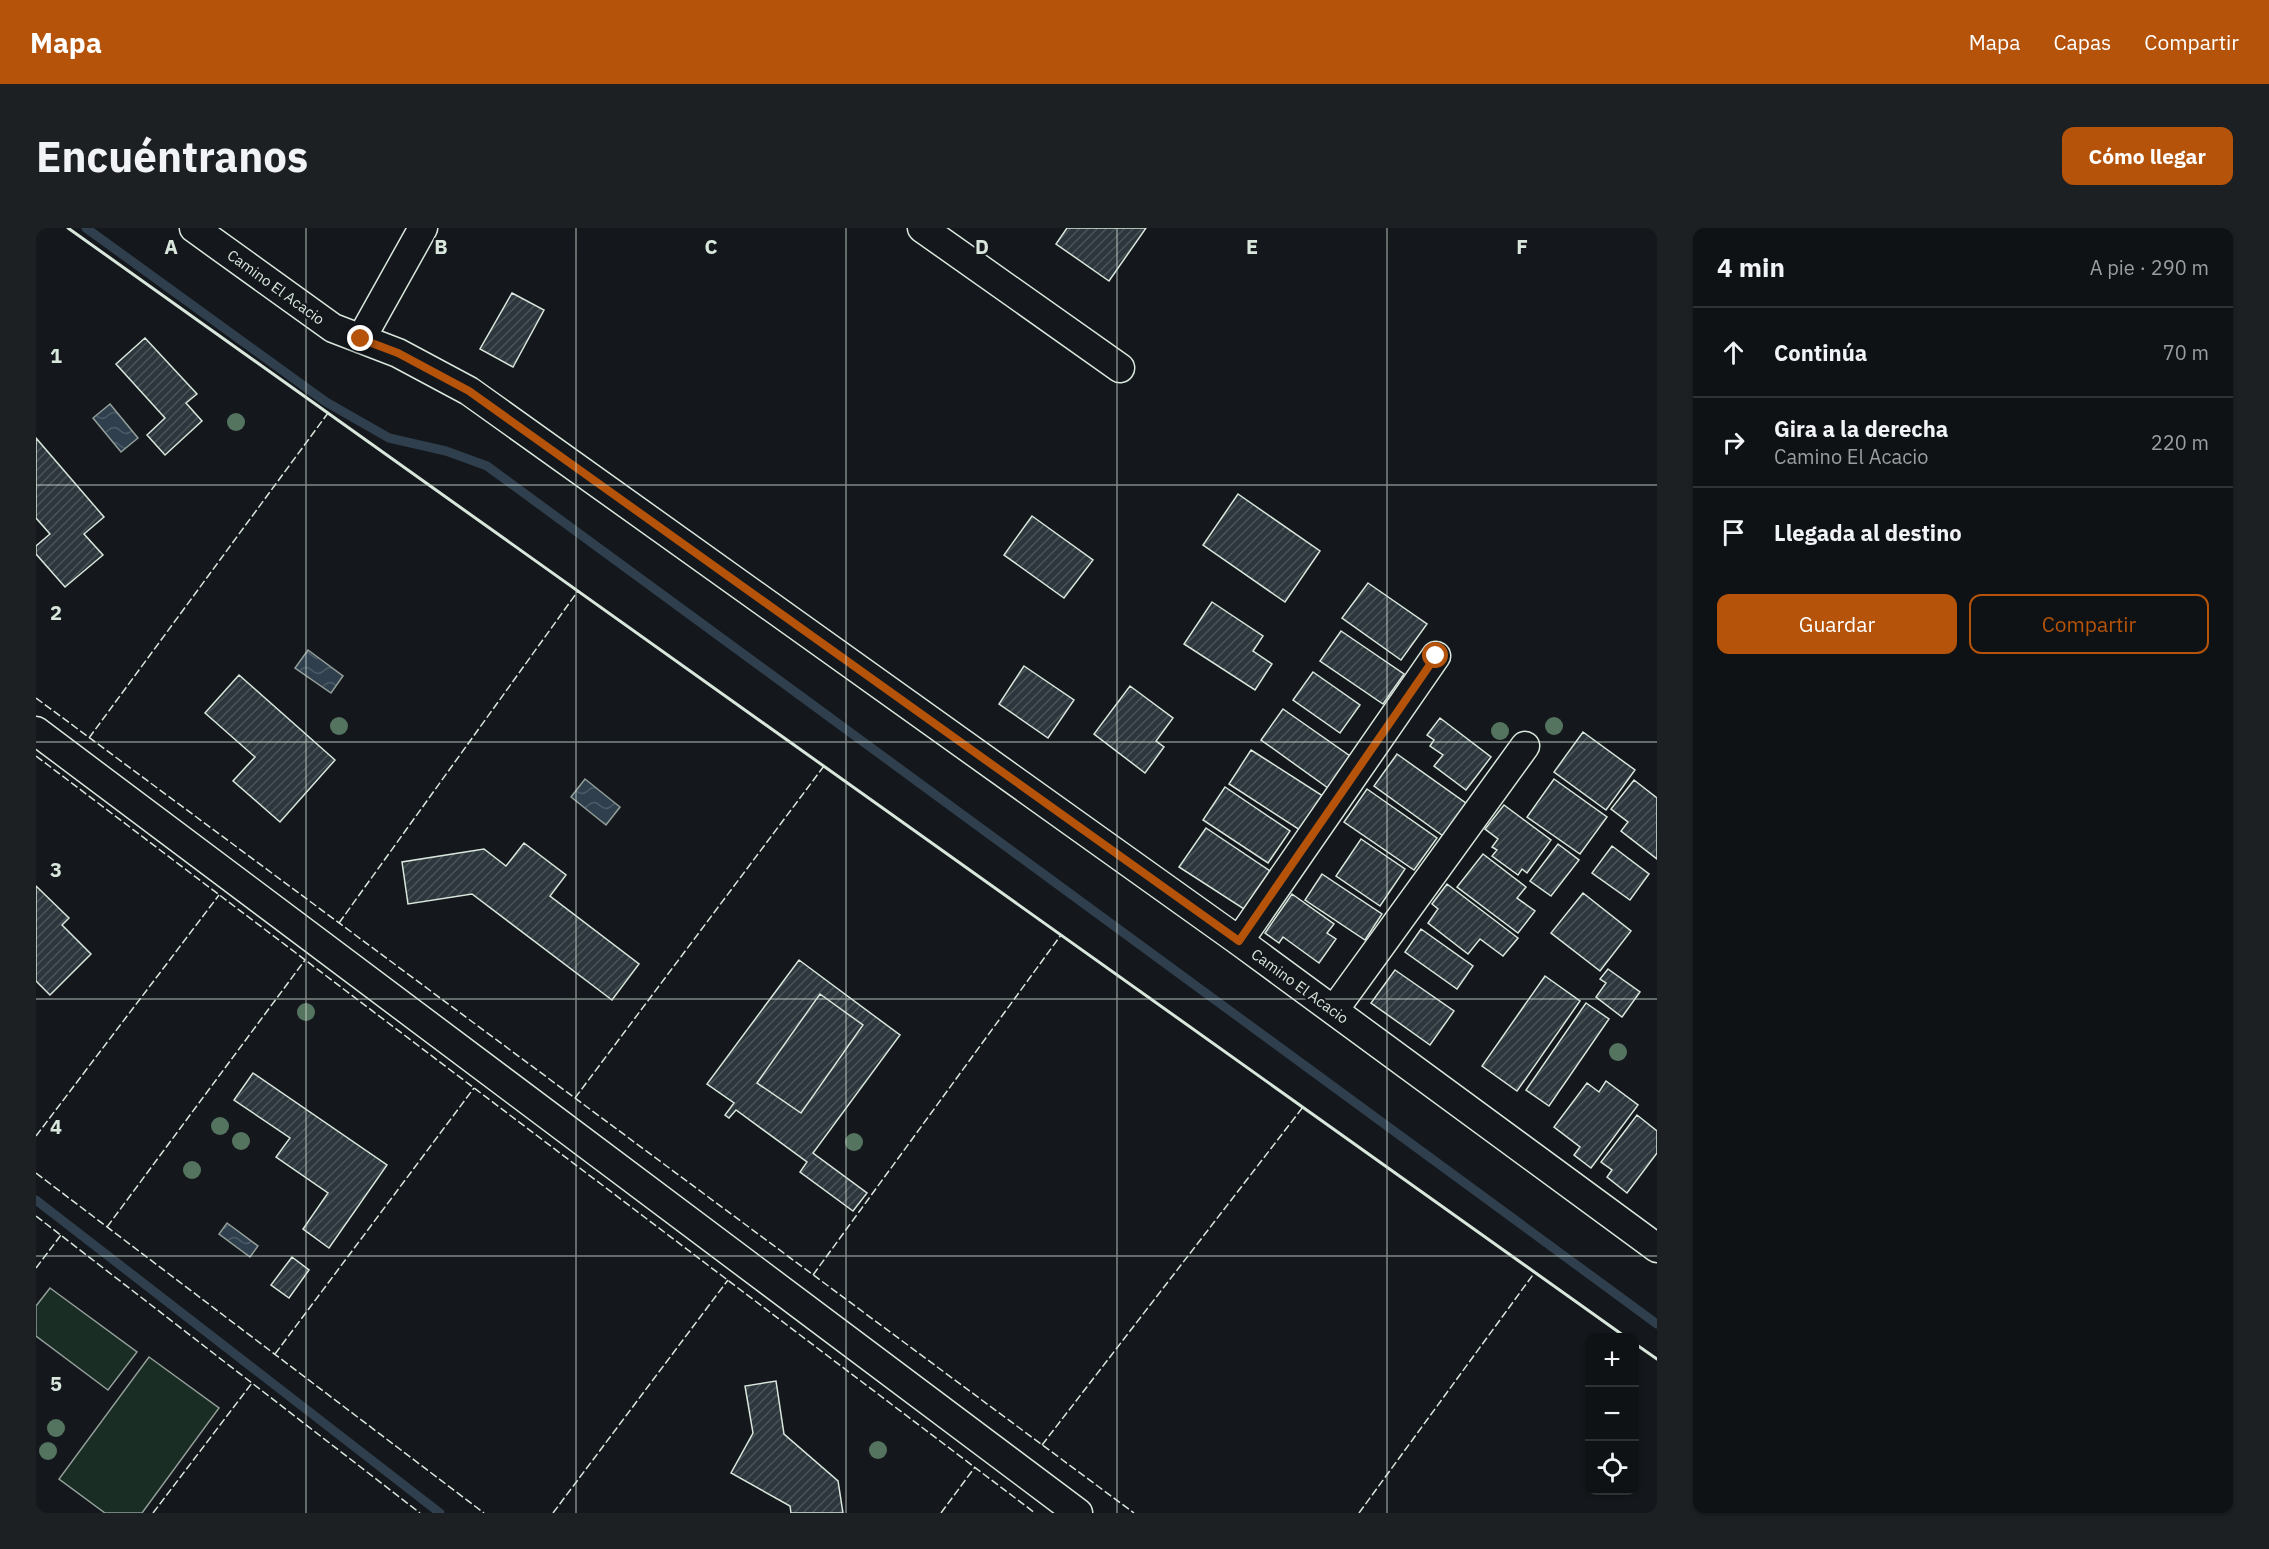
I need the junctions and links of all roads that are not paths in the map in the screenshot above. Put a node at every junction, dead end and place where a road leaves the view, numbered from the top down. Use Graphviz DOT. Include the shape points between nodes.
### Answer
graph roads {
  1 [pos="194,228"];
  2 [pos="423,228"];
  3 [pos="922,228"];
  4 [pos="361,339"];
  5 [pos="1120,368"];
  6 [pos="1436,656"];
  7 [pos="36,731"];
  8 [pos="1525,746"];
  9 [pos="1239,941"];
  10 [pos="1334,1010"];
  11 [pos="1657,1248"];
  12 [pos="1078,1513"];
  1 -- 4 [label="street, Camino El Acacio" via="333,328"];
  2 -- 4 [label="street"];
  3 -- 5 [label="street"];
  4 -- 9 [label="street, Camino El Acacio" via="398,353 469,391"];
  6 -- 9 [label="street"];
  7 -- 12 [label="street"];
  8 -- 10 [label="street"];
  9 -- 10 [label="street, Camino El Acacio"];
  10 -- 11 [label="street, Camino El Acacio"];
}
